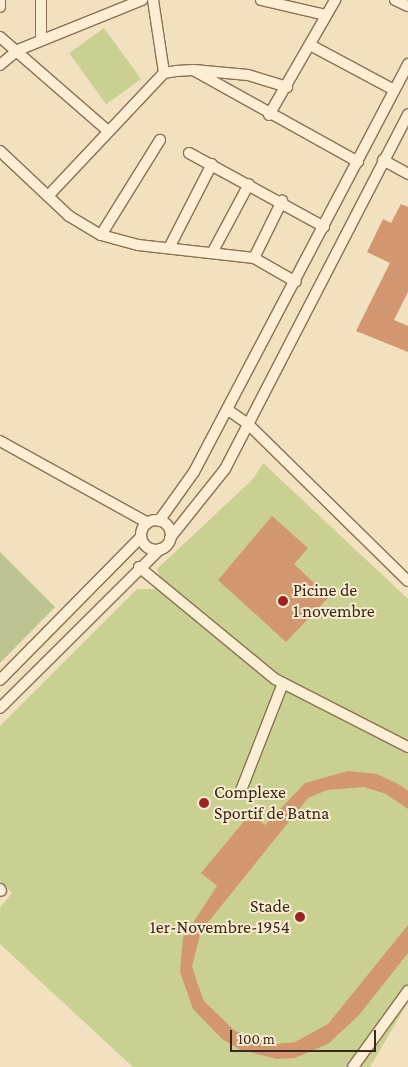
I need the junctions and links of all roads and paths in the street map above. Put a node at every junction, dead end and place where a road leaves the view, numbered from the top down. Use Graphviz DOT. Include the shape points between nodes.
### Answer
graph roads {
  1 [pos="0,0"];
  2 [pos="41,0"];
  3 [pos="142,0"];
  4 [pos="153,0"];
  5 [pos="261,0"];
  6 [pos="335,0"];
  7 [pos="395,0"];
  8 [pos="408,6"];
  9 [pos="0,7"];
  10 [pos="326,15"];
  11 [pos="0,37"];
  12 [pos="41,40"];
  13 [pos="312,46"];
  14 [pos="18,50"];
  15 [pos="0,64"];
  16 [pos="408,64"];
  17 [pos="193,70"];
  18 [pos="164,72"];
  19 [pos="287,87"];
  20 [pos="394,90"];
  21 [pos="269,115"];
  22 [pos="408,115"];
  23 [pos="107,130"];
  24 [pos="160,140"];
  25 [pos="0,151"];
  26 [pos="189,153"];
  27 [pos="383,160"];
  28 [pos="358,162"];
  29 [pos="212,164"];
  30 [pos="408,174"];
  31 [pos="249,184"];
  32 [pos="48,196"];
  33 [pos="282,201"];
  34 [pos="324,227"];
  35 [pos="101,234"];
  36 [pos="170,246"];
  37 [pos="212,253"];
  38 [pos="254,258"];
  39 [pos="296,282"];
  40 [pos="228,410"];
  41 [pos="248,424"];
  42 [pos="0,441"];
  43 [pos="159,521"];
  44 [pos="148,523"];
  45 [pos="141,537"];
  46 [pos="170,538"];
  47 [pos="160,549"];
  48 [pos="139,567"];
  49 [pos="408,581"];
  50 [pos="0,680"];
  51 [pos="283,683"];
  52 [pos="0,708"];
  53 [pos="408,747"];
  54 [pos="240,794"];
  55 [pos="408,991"];
  56 [pos="353,1067"];
  1 -- 9 [label="street"];
  2 -- 12 [label="street"];
  3 -- 12 [label="street"];
  4 -- 18 [label="street"];
  5 -- 10 [label="street"];
  6 -- 10 [label="street"];
  7 -- 8 [label="street"];
  10 -- 13 [label="street"];
  11 -- 14 [label="street"];
  12 -- 14 [label="street"];
  13 -- 19 [label="street"];
  13 -- 20 [label="street"];
  14 -- 15 [label="street"];
  14 -- 23 [label="street"];
  16 -- 20 [label="street"];
  17 -- 18 [label="street"];
  17 -- 19 [label="street" via="248,75"];
  17 -- 21 [label="street"];
  18 -- 23 [label="street"];
  19 -- 21 [label="street"];
  20 -- 28 [label="street"];
  21 -- 28 [label="street"];
  22 -- 27 [label="street"];
  23 -- 32 [label="street"];
  24 -- 35 [label="street"];
  25 -- 32 [label="street"];
  26 -- 29 [label="street"];
  27 -- 30 [label="street"];
  27 -- 41 [label="street"];
  28 -- 34 [label="street"];
  29 -- 31 [label="street"];
  29 -- 36 [label="street"];
  31 -- 33 [label="street"];
  31 -- 37 [label="street"];
  32 -- 35 [label="street" via="69,216"];
  33 -- 34 [label="street"];
  33 -- 38 [label="street"];
  34 -- 39 [label="street"];
  35 -- 36 [label="street" via="138,244"];
  36 -- 37 [label="street"];
  37 -- 38 [label="street"];
  38 -- 39 [label="street"];
  39 -- 40 [label="street"];
  40 -- 41 [label="street"];
  40 -- 43 [label="street" via="194,472"];
  41 -- 46 [label="street" via="225,469"];
  41 -- 49 [label="street"];
  42 -- 44 [label="street"];
  43 -- 44 [label="street"];
  43 -- 46 [label="street" via="168,528"];
  44 -- 45 [label="street"];
  45 -- 47 [label="street" via="149,548"];
  45 -- 50 [label="street"];
  46 -- 47 [label="street"];
  47 -- 48 [label="street"];
  48 -- 51 [label="street"];
  48 -- 52 [label="street"];
  51 -- 53 [label="street"];
  51 -- 54 [label="street"];
  55 -- 56 [label="street"];
}
